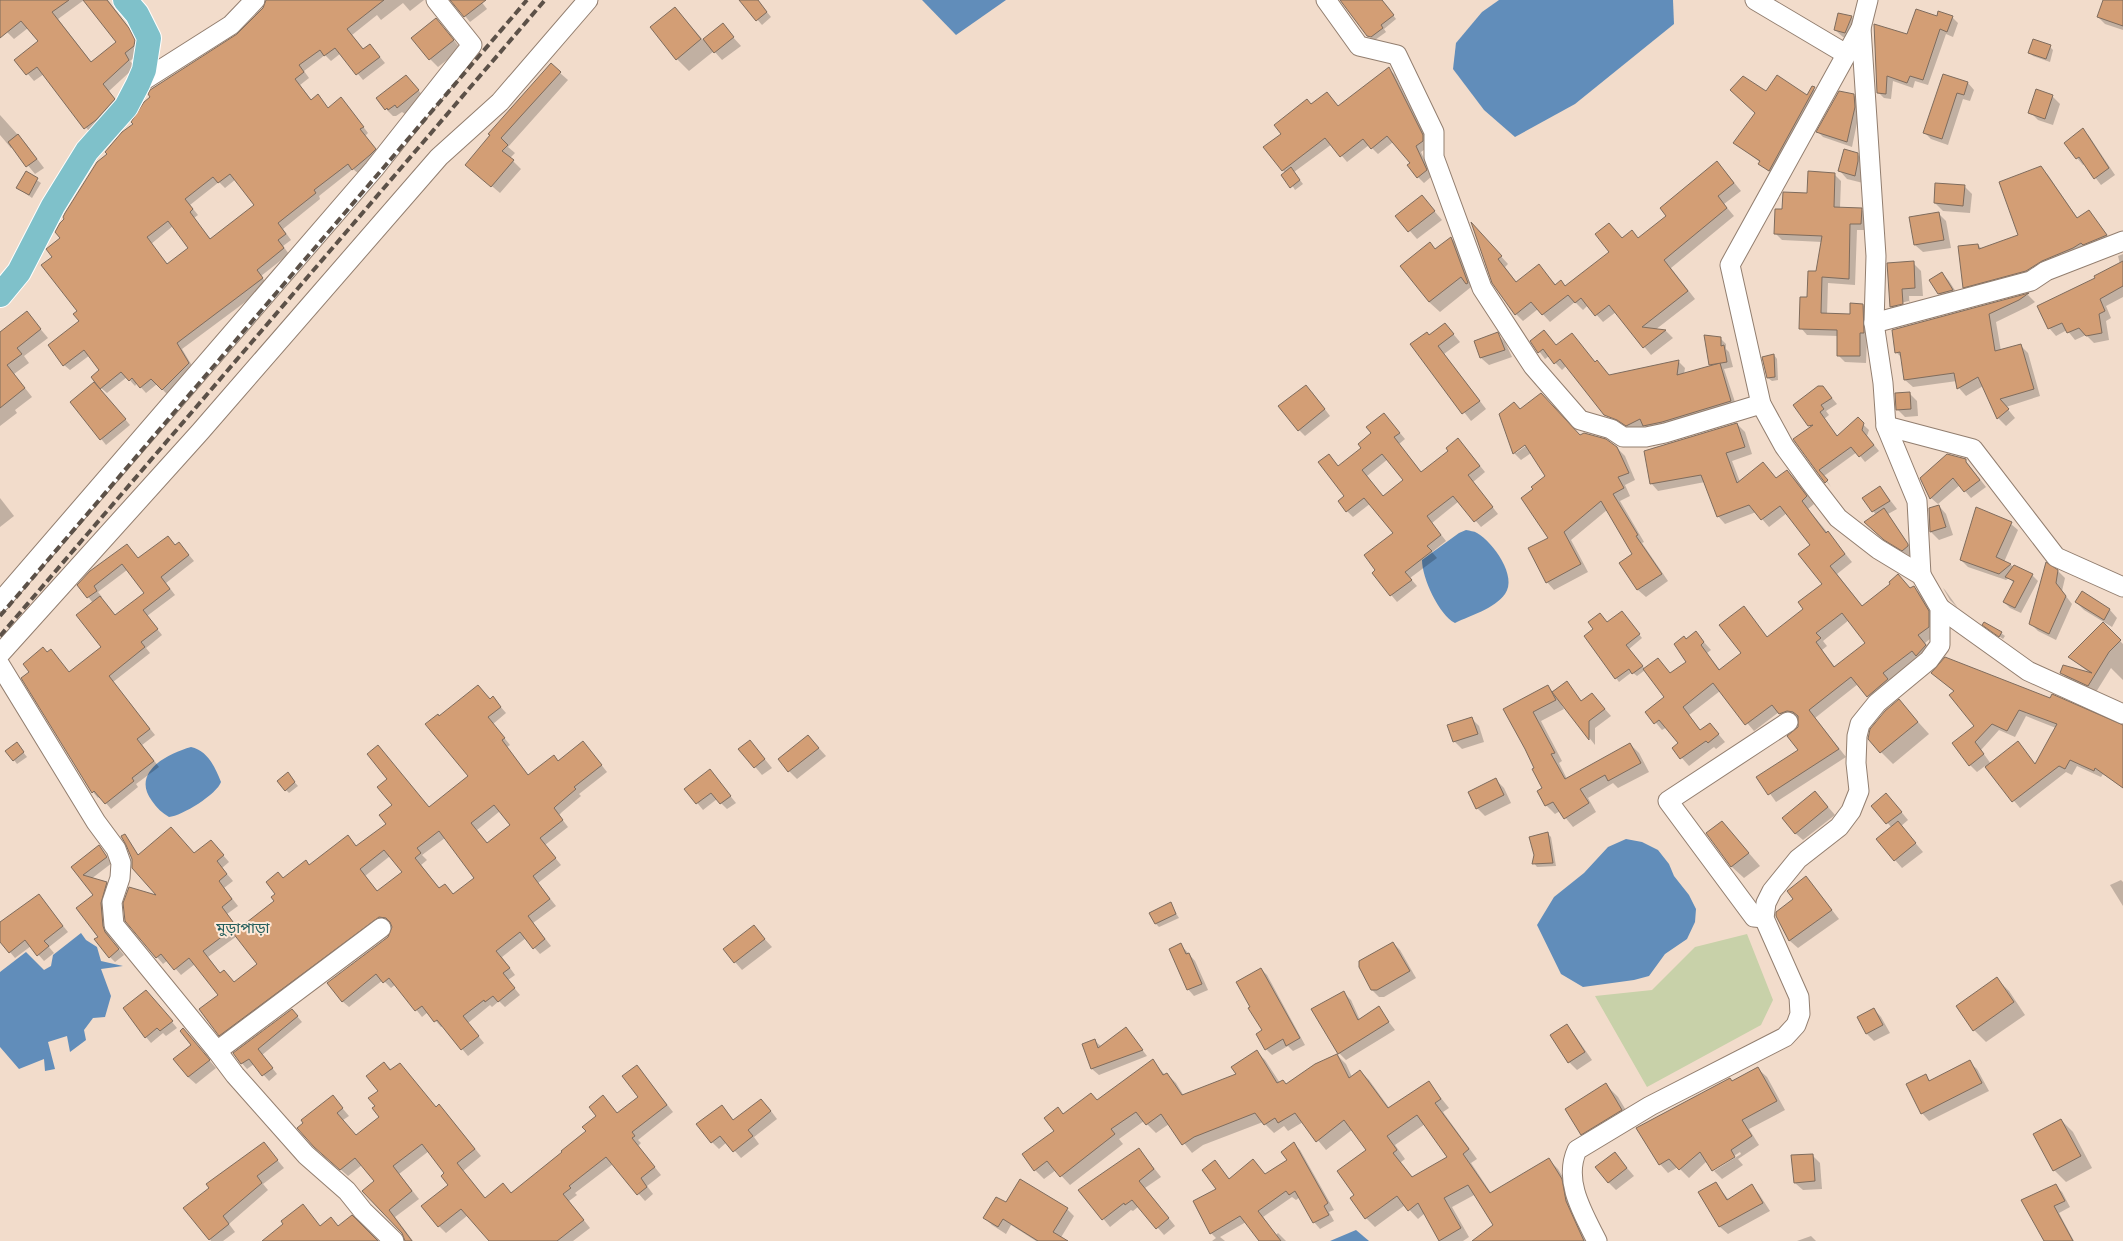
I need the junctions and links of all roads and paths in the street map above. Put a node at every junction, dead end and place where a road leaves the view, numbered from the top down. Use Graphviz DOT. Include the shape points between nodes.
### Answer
graph roads {
  1 [pos="125,0"];
  2 [pos="255,0"];
  3 [pos="436,0"];
  4 [pos="588,0"];
  5 [pos="1326,0"];
  6 [pos="1755,0"];
  7 [pos="1868,0"];
  8 [pos="1860,28"];
  9 [pos="1846,54"];
  10 [pos="138,84"];
  11 [pos="2123,241"];
  12 [pos="0,295"];
  13 [pos="1874,323"];
  14 [pos="1761,404"];
  15 [pos="1886,426"];
  16 [pos="1921,575"];
  17 [pos="2123,587"];
  18 [pos="0,602"];
  19 [pos="1940,608"];
  20 [pos="0,654"];
  21 [pos="0,665"];
  22 [pos="2123,714"];
  23 [pos="1788,722"];
  24 [pos="1764,918"];
  25 [pos="381,928"];
  26 [pos="217,1051"];
  27 [pos="394,1241"];
  28 [pos="1597,1241"];
  1 -- 10 [label="main road" via="149,38 144,70"];
  2 -- 10 [label="street" via="230,25"];
  3 -- 18 [label="street" via="472,45 374,169"];
  4 -- 20 [label="street" via="500,102 440,157 200,432"];
  5 -- 14 [label="street" via="1359,46 1397,55 1434,132 1434,157 1482,288 1533,366 1580,420 1611,429 1623,437 1646,436"];
  6 -- 9 [label="street"];
  7 -- 8 [label="street"];
  8 -- 9 [label="street"];
  8 -- 13 [label="street" via="1876,256"];
  9 -- 14 [label="street" via="1730,266"];
  10 -- 12 [label="main road" via="126,107 87,151 52,206 19,272"];
  11 -- 13 [label="street" via="2046,271 2031,281"];
  13 -- 15 [label="street"];
  14 -- 16 [label="street" via="1784,446 1838,518"];
  15 -- 16 [label="street" via="1917,502"];
  15 -- 17 [label="street" via="1974,449 2056,557"];
  16 -- 19 [label="street"];
  19 -- 22 [label="street" via="2028,671"];
  19 -- 24 [label="street" via="1940,645 1929,660 1877,702 1860,724 1856,736 1859,791 1851,811 1839,827 1798,859 1772,891"];
  21 -- 26 [label="street" via="116,850 120,878 112,902 114,925"];
  23 -- 24 [label="street" via="1668,801 1754,917"];
  24 -- 28 [label="street" via="1800,997 1796,1025 1785,1037 1650,1106 1577,1150 1571,1175 1581,1208"];
  25 -- 26 [label="street"];
  26 -- 27 [label="street" via="306,1155"];
}
